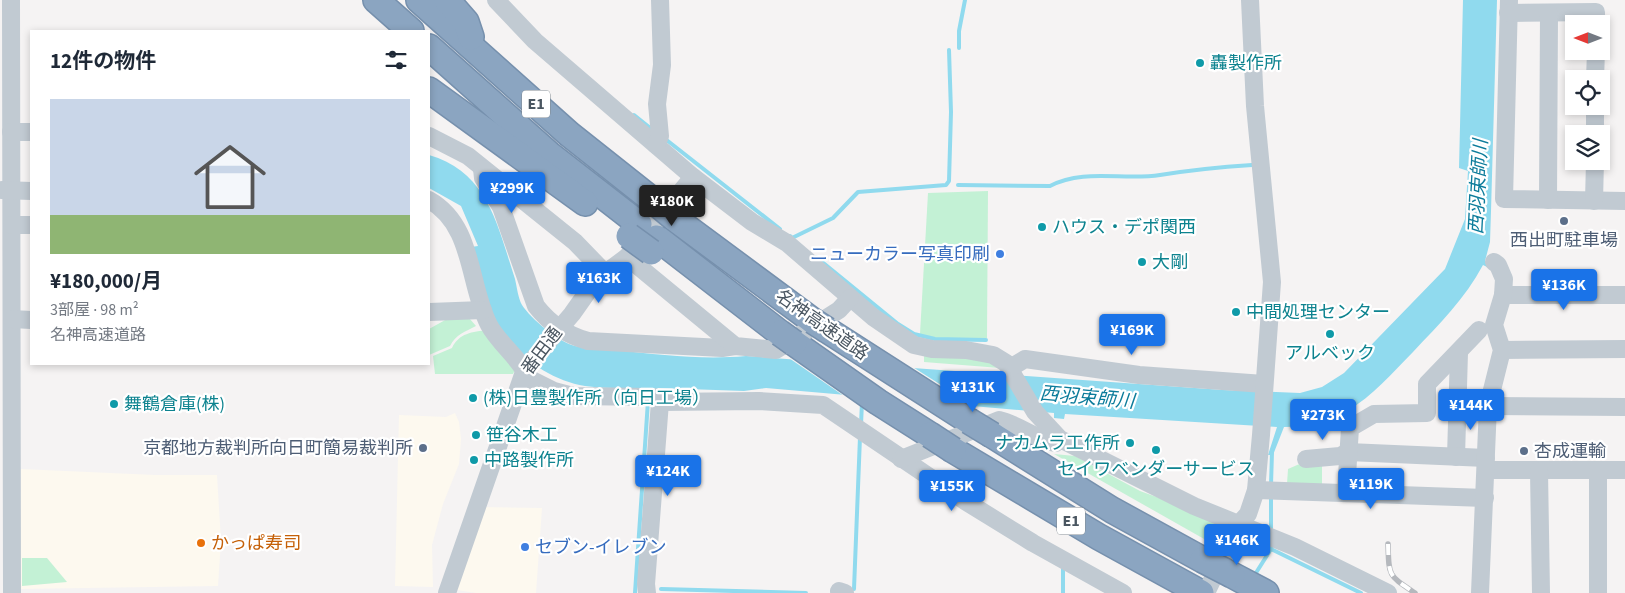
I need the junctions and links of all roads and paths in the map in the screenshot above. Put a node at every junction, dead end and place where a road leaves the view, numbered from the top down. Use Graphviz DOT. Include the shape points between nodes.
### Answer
graph roads {
  1 [pos="11,0"];
  2 [pos="376,0"];
  3 [pos="418,0"];
  4 [pos="447,0"];
  5 [pos="496,0"];
  6 [pos="660,0"];
  7 [pos="1250,0"];
  8 [pos="1508,6"];
  9 [pos="1550,13"];
  10 [pos="1596,15"];
  11 [pos="410,30"];
  12 [pos="430,48"];
  13 [pos="474,49"];
  14 [pos="6,54"];
  15 [pos="430,91"];
  16 [pos="30,132"];
  17 [pos="430,137"];
  18 [pos="8,139"];
  19 [pos="656,145"];
  20 [pos="482,169"];
  21 [pos="1595,170"];
  22 [pos="693,177"];
  23 [pos="8,190"];
  24 [pos="30,191"];
  25 [pos="430,200"];
  26 [pos="1548,200"];
  27 [pos="1594,201"];
  28 [pos="1625,201"];
  29 [pos="12,225"];
  30 [pos="30,225"];
  31 [pos="640,241"];
  32 [pos="1494,262"];
  33 [pos="605,273"];
  34 [pos="1503,295"];
  35 [pos="1625,295"];
  36 [pos="850,298"];
  37 [pos="483,310"];
  38 [pos="430,312"];
  39 [pos="12,319"];
  40 [pos="30,320"];
  41 [pos="557,330"];
  42 [pos="1479,330"];
  43 [pos="735,346"];
  44 [pos="1625,349"];
  45 [pos="1502,350"];
  46 [pos="1458,352"];
  47 [pos="525,369"];
  48 [pos="1013,372"];
  49 [pos="1264,384"];
  50 [pos="652,399"];
  51 [pos="1488,406"];
  52 [pos="1625,407"];
  53 [pos="1060,440"];
  54 [pos="1348,452"];
  55 [pos="901,459"];
  56 [pos="1306,459"];
  57 [pos="1474,461"];
  58 [pos="1598,470"];
  59 [pos="1625,470"];
  60 [pos="1539,471"];
  61 [pos="1265,490"];
  62 [pos="1346,492"];
  63 [pos="1477,498"];
  64 [pos="1238,525"];
  65 [pos="1250,585"];
  66 [pos="1200,591"];
  67 [pos="12,593"];
  68 [pos="447,593"];
  69 [pos="647,593"];
  70 [pos="1123,593"];
  71 [pos="1388,593"];
  72 [pos="1480,593"];
  73 [pos="1541,593"];
  74 [pos="1598,593"];
  1 -- 14 [label="street"];
  2 -- 11 [label="highway"];
  3 -- 13 [label="highway, 名神高速道路 / E1"];
  4 -- 13 [label="highway" via="466,22"];
  5 -- 19 [label="street" via="535,41"];
  6 -- 19 [label="street" via="662,65 657,104 660,136"];
  7 -- 49 [label="street" via="1255,106 1272,282"];
  8 -- 9 [label="street"];
  8 -- 26 [label="street" via="1513,169 1504,199"];
  9 -- 10 [label="street" via="1596,12"];
  9 -- 26 [label="street"];
  12 -- 31 [label="highway, E1"];
  13 -- 65 [label="highway, 名神高速道路 / E1, bridge" via="569,134 665,210 850,346 1112,510"];
  14 -- 18 [label="street"];
  15 -- 31 [label="highway"];
  16 -- 18 [label="street"];
  17 -- 20 [label="street" via="468,156"];
  18 -- 23 [label="street"];
  19 -- 22 [label="street"];
  20 -- 33 [label="street" via="575,242"];
  20 -- 41 [label="street" via="483,178 501,206 536,306"];
  21 -- 27 [label="street"];
  22 -- 31 [label="street, 番田通"];
  22 -- 36 [label="street" via="752,222 787,243"];
  23 -- 24 [label="street"];
  23 -- 29 [label="street"];
  25 -- 37 [label="street" via="439,205 460,233"];
  26 -- 27 [label="street"];
  27 -- 28 [label="street"];
  29 -- 30 [label="street"];
  29 -- 39 [label="street"];
  31 -- 33 [label="street, 番田通"];
  31 -- 43 [label="street"];
  31 -- 66 [label="highway, 名神高速道路 / E1, bridge" via="731,296 930,436 1075,523"];
  32 -- 34 [label="street" via="1504,279"];
  33 -- 41 [label="street, 番田通"];
  34 -- 35 [label="street"];
  34 -- 45 [label="street" via="1494,325"];
  36 -- 43 [label="street" via="839,310 776,350"];
  36 -- 48 [label="street" via="914,345 993,355 1006,362"];
  37 -- 38 [label="street"];
  37 -- 47 [label="street" via="498,341"];
  39 -- 40 [label="street"];
  39 -- 67 [label="street"];
  41 -- 43 [label="street" via="588,341"];
  41 -- 47 [label="street, 番田通"];
  42 -- 46 [label="street"];
  44 -- 45 [label="street"];
  45 -- 51 [label="street"];
  46 -- 54 [label="street" via="1427,384 1427,413 1374,414 1350,428"];
  46 -- 57 [label="street"];
  47 -- 50 [label="street" via="528,378 573,396"];
  47 -- 68 [label="street, 番田通"];
  48 -- 49 [label="street" via="1025,359 1139,375"];
  48 -- 53 [label="street" via="1035,412"];
  49 -- 61 [label="street"];
  50 -- 55 [label="street" via="823,405"];
  50 -- 69 [label="street"];
  51 -- 52 [label="street"];
  51 -- 57 [label="street"];
  53 -- 55 [label="street" via="1056,443 1046,441 1010,422 999,420"];
  53 -- 64 [label="street"];
  54 -- 56 [label="street" via="1340,456"];
  54 -- 57 [label="street"];
  54 -- 62 [label="street"];
  55 -- 70 [label="street" via="965,501"];
  57 -- 60 [label="street"];
  57 -- 63 [label="street"];
  58 -- 59 [label="street"];
  58 -- 60 [label="street"];
  58 -- 74 [label="street"];
  60 -- 73 [label="street"];
  61 -- 62 [label="street"];
  61 -- 64 [label="street"];
  62 -- 63 [label="street"];
  63 -- 72 [label="street"];
  64 -- 66 [label="street"];
  64 -- 71 [label="street"];
}
